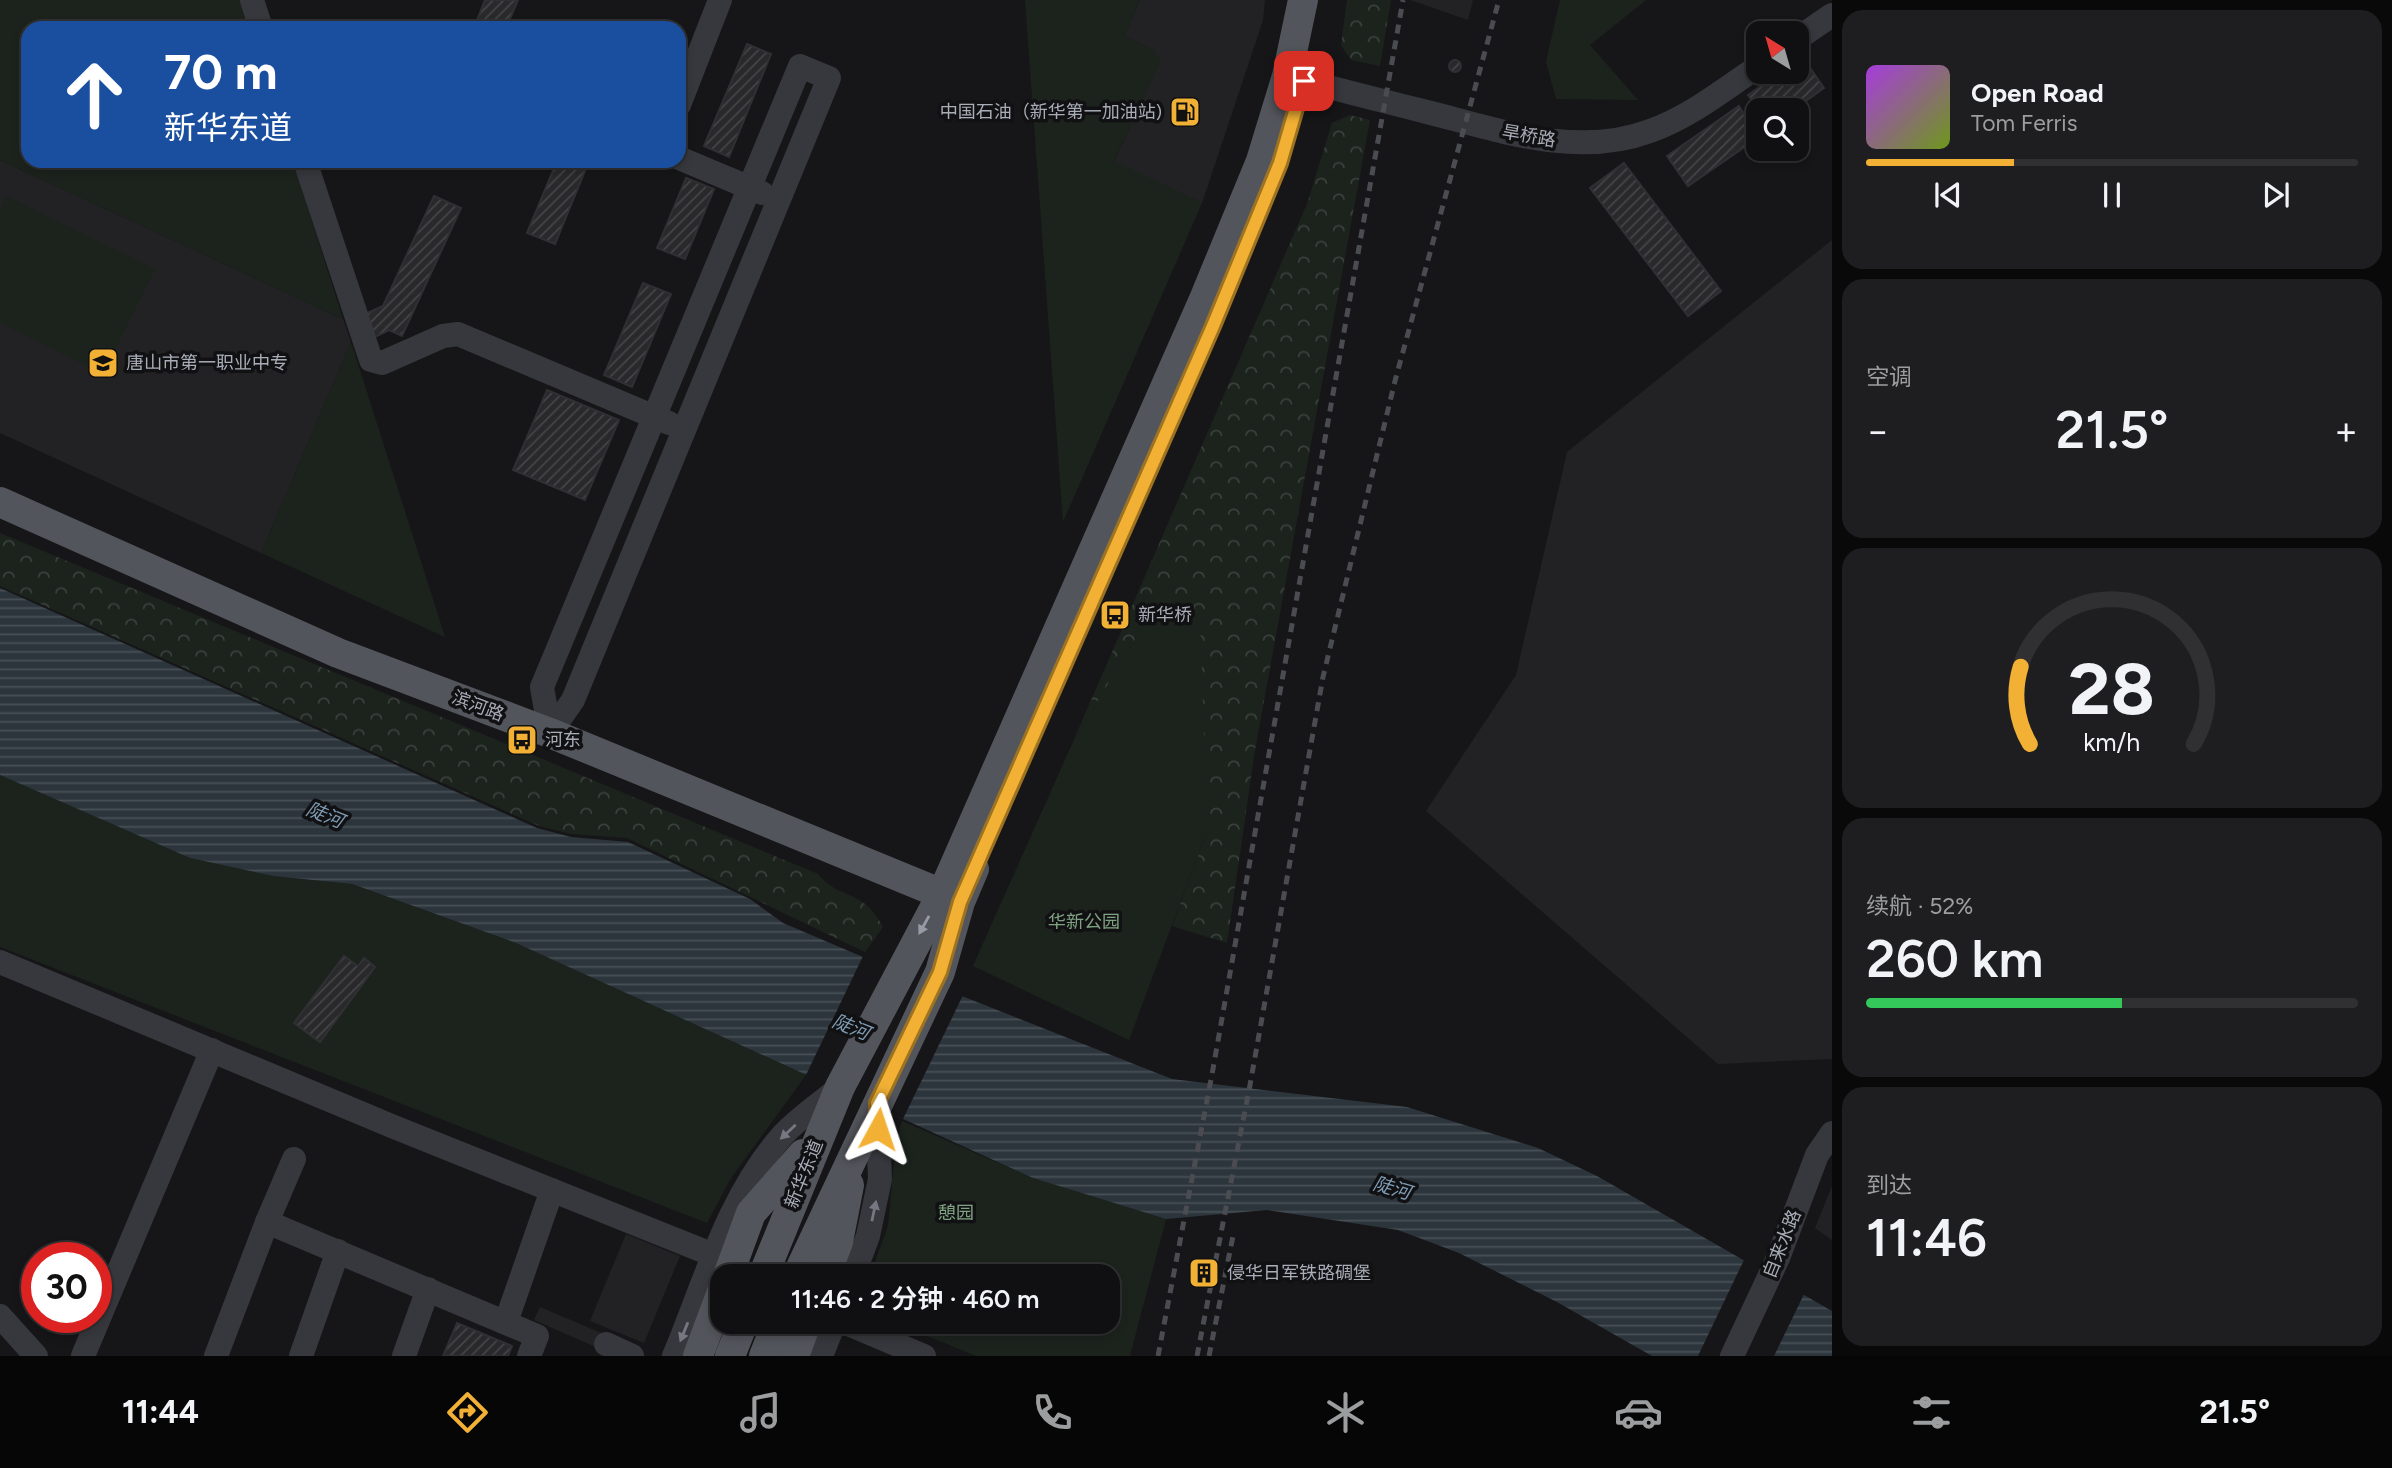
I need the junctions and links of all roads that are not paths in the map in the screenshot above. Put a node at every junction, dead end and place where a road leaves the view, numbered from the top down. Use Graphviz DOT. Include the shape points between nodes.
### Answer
graph roads {
  1 [pos="251,0"];
  2 [pos="720,0"];
  3 [pos="1303,0"];
  4 [pos="1320,0"];
  5 [pos="1832,15"];
  6 [pos="258,21"];
  7 [pos="1810,30"];
  8 [pos="1746,75"];
  9 [pos="1296,79"];
  10 [pos="686,86"];
  11 [pos="686,162"];
  12 [pos="307,168"];
  13 [pos="749,188"];
  14 [pos="779,199"];
  15 [pos="654,416"];
  16 [pos="684,429"];
  17 [pos="0,502"];
  18 [pos="550,733"];
  19 [pos="951,897"];
  20 [pos="0,962"];
  21 [pos="212,1050"];
  22 [pos="840,1087"];
  23 [pos="877,1103"];
  24 [pos="1832,1133"];
  25 [pos="820,1136"];
  26 [pos="856,1147"];
  27 [pos="294,1158"];
  28 [pos="552,1190"];
  29 [pos="267,1222"];
  30 [pos="338,1251"];
  31 [pos="718,1264"];
  32 [pos="722,1264"];
  33 [pos="723,1264"];
  34 [pos="768,1264"];
  35 [pos="802,1264"];
  36 [pos="830,1264"];
  37 [pos="858,1264"];
  38 [pos="710,1288"];
  39 [pos="428,1289"];
  40 [pos="0,1317"];
  41 [pos="506,1322"];
  42 [pos="710,1324"];
  43 [pos="739,1334"];
  44 [pos="773,1334"];
  45 [pos="805,1334"];
  46 [pos="824,1334"];
  47 [pos="870,1334"];
  48 [pos="803,1354"];
  49 [pos="36,1356"];
  50 [pos="83,1356"];
  51 [pos="216,1356"];
  52 [pos="301,1356"];
  53 [pos="404,1356"];
  54 [pos="528,1356"];
  55 [pos="674,1356"];
  56 [pos="698,1356"];
  57 [pos="730,1356"];
  58 [pos="764,1356"];
  59 [pos="924,1356"];
  60 [pos="1732,1356"];
  1 -- 6 [label="street"];
  2 -- 10 [label="street"];
  3 -- 9 [label="main road"];
  4 -- 9 [label="main road"];
  5 -- 7 [label="street"];
  8 -- 9 [label="street, 旱桥路" via="1698,108 1649,132 1604,141 1527,138"];
  9 -- 19 [label="main road"];
  11 -- 13 [label="street"];
  12 -- 15 [label="street" via="371,360 382,363 443,335 458,334"];
  13 -- 14 [label="street"];
  13 -- 14 [label="street" via="800,66 829,78"];
  13 -- 15 [label="street"];
  14 -- 16 [label="street"];
  15 -- 16 [label="street"];
  15 -- 18 [label="street" via="541,687"];
  16 -- 18 [label="street" via="573,700"];
  17 -- 18 [label="main road, 滨河路" via="338,653"];
  18 -- 19 [label="main road, 滨河路"];
  19 -- 22 [label="main road, one-way" via="906,957"];
  19 -- 23 [label="main road" via="940,972"];
  20 -- 21 [label="street"];
  21 -- 28 [label="street"];
  21 -- 50 [label="street"];
  22 -- 25 [label="main road, 新华东道"];
  22 -- 32 [label="street, one-way" via="783,1135 750,1179 731,1214"];
  23 -- 26 [label="main road, 新华东道"];
  37 -- 23 [label="street, one-way" via="880,1179"];
  24 -- 60 [label="street, 自来水路" via="1816,1155 1778,1258"];
  25 -- 33 [label="main road" via="751,1213"];
  25 -- 34 [label="main road, 新华东道"];
  26 -- 35 [label="main road, 新华东道"];
  26 -- 36 [label="main road"];
  27 -- 29 [label="street"];
  28 -- 31 [label="street"];
  28 -- 41 [label="street"];
  29 -- 30 [label="street"];
  29 -- 51 [label="street"];
  30 -- 39 [label="street"];
  30 -- 52 [label="street"];
  38 -- 55 [label="street, one-way"];
  39 -- 41 [label="street"];
  39 -- 53 [label="street"];
  40 -- 49 [label="street"];
  41 -- 54 [label="street" via="537,1336"];
  42 -- 56 [label="main road"];
  43 -- 57 [label="main road"];
  44 -- 58 [label="main road"];
  45 -- 48 [label="main road"];
  46 -- 48 [label="street"];
  47 -- 59 [label="street"];
}
